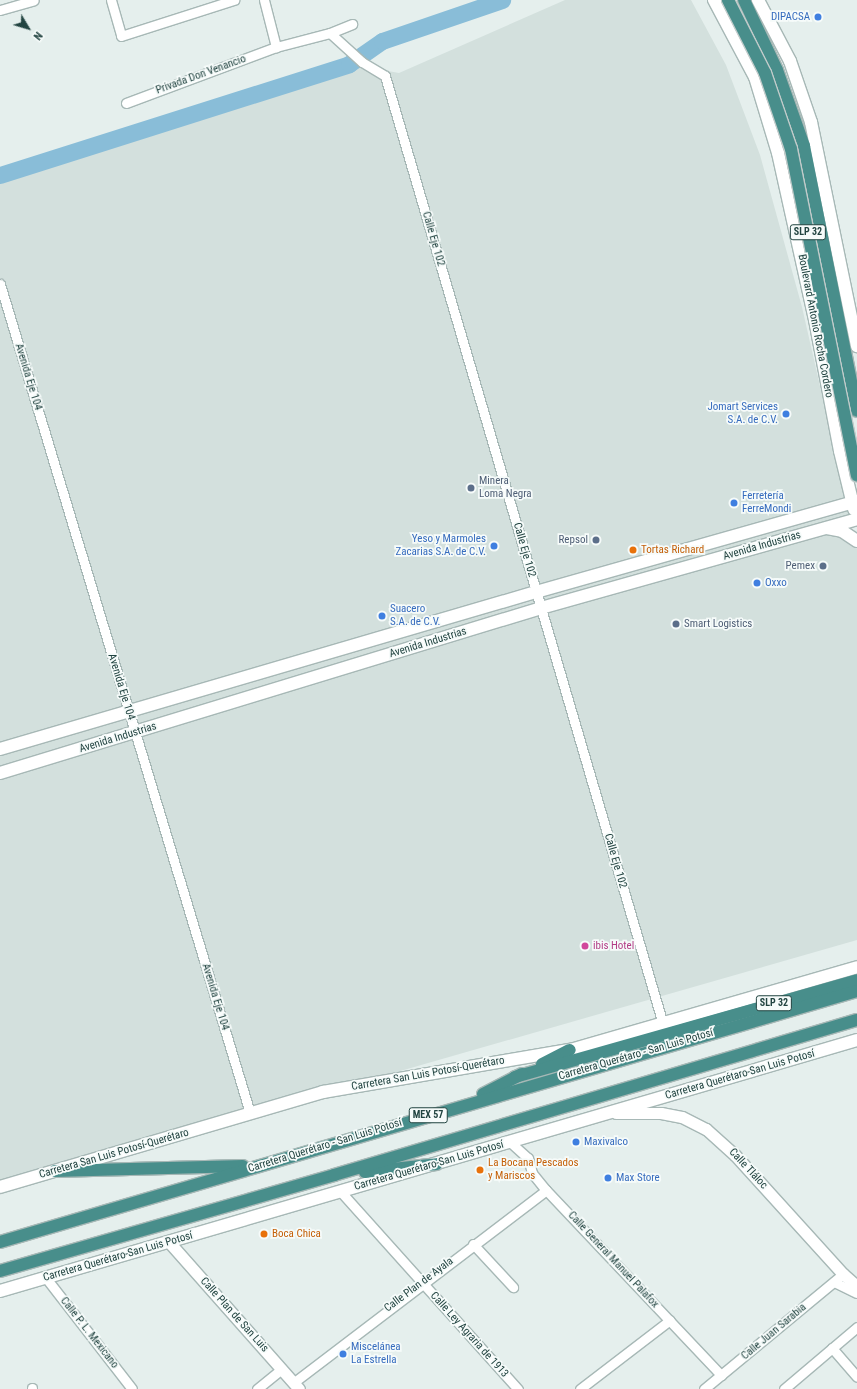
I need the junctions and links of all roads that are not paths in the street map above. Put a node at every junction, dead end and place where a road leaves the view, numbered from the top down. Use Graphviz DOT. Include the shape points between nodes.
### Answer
graph roads {
  1 [pos="34,0"];
  2 [pos="111,0"];
  3 [pos="234,0"];
  4 [pos="264,0"];
  5 [pos="714,0"];
  6 [pos="728,0"];
  7 [pos="744,0"];
  8 [pos="758,0"];
  9 [pos="0,10"];
  10 [pos="352,24"];
  11 [pos="330,33"];
  12 [pos="276,47"];
  13 [pos="126,103"];
  14 [pos="0,284"];
  15 [pos="857,346"];
  16 [pos="857,411"];
  17 [pos="840,451"];
  18 [pos="857,468"];
  19 [pos="852,476"];
  20 [pos="855,502"];
  21 [pos="824,511"];
  22 [pos="857,519"];
  23 [pos="818,530"];
  24 [pos="857,541"];
  25 [pos="536,592"];
  26 [pos="541,608"];
  27 [pos="128,712"];
  28 [pos="135,733"];
  29 [pos="0,750"];
  30 [pos="0,773"];
  31 [pos="857,967"];
  32 [pos="857,980"];
  33 [pos="857,991"];
  34 [pos="857,1020"];
  35 [pos="663,1024"];
  36 [pos="857,1040"];
  37 [pos="570,1050"];
  38 [pos="515,1078"];
  39 [pos="457,1107"];
  40 [pos="250,1113"];
  41 [pos="608,1114"];
  42 [pos="510,1142"];
  43 [pos="437,1164"];
  44 [pos="260,1165"];
  45 [pos="56,1171"];
  46 [pos="334,1175"];
  47 [pos="0,1187"];
  48 [pos="546,1190"];
  49 [pos="341,1192"];
  50 [pos="0,1242"];
  51 [pos="169,1242"];
  52 [pos="473,1244"];
  53 [pos="0,1270"];
  54 [pos="843,1274"];
  55 [pos="46,1278"];
  56 [pos="422,1282"];
  57 [pos="834,1282"];
  58 [pos="857,1286"];
  59 [pos="513,1287"];
  60 [pos="0,1291"];
  61 [pos="857,1293"];
  62 [pos="670,1320"];
  63 [pos="857,1327"];
  64 [pos="832,1348"];
  65 [pos="282,1369"];
  66 [pos="721,1375"];
  67 [pos="857,1377"];
  68 [pos="296,1386"];
  69 [pos="132,1389"];
  70 [pos="257,1389"];
  71 [pos="518,1389"];
  72 [pos="580,1389"];
  73 [pos="704,1389"];
  74 [pos="784,1389"];
  1 -- 9 [label="street"];
  2 -- 3 [label="street" via="121,36"];
  4 -- 12 [label="street"];
  5 -- 17 [label="main road, Boulevard Antonio Rocha Cordero / SLP 32" via="755,77 778,153 815,320"];
  6 -- 19 [label="highway, Boulevard Antonio Rocha Cordero / SLP 32, bridge" via="765,72 791,149"];
  7 -- 16 [label="highway, SLP 32" via="778,70 804,146"];
  8 -- 15 [label="main road, SLP 32" via="790,61 811,122"];
  10 -- 11 [label="street, Privada Don Venancio"];
  11 -- 12 [label="street, Privada Don Venancio"];
  11 -- 25 [label="street, Calle Eje 102" via="362,62 385,76"];
  12 -- 13 [label="street, Privada Don Venancio"];
  14 -- 27 [label="street, Avenida Eje 104"];
  17 -- 18 [label="main road" via="851,465"];
  17 -- 19 [label="main road, Boulevard Antonio Rocha Cordero / SLP 32"];
  19 -- 20 [label="main road, Boulevard Antonio Rocha Cordero / SLP 32"];
  19 -- 21 [label="main road" via="843,495"];
  20 -- 21 [label="main road, Avenida Industrias"];
  20 -- 22 [label="main road, Boulevard Antonio Rocha Cordero / SLP 32"];
  21 -- 25 [label="main road, Avenida Industrias"];
  22 -- 23 [label="main road, Avenida Industrias"];
  23 -- 24 [label="main road" via="826,528 842,531"];
  23 -- 26 [label="main road, Avenida Industrias"];
  25 -- 26 [label="street, Calle Eje 102"];
  25 -- 27 [label="main road, Avenida Industrias"];
  26 -- 28 [label="main road, Avenida Industrias"];
  26 -- 35 [label="street, Calle Eje 102"];
  27 -- 28 [label="street, Avenida Eje 104"];
  27 -- 29 [label="main road, Avenida Industrias"];
  28 -- 30 [label="main road, Avenida Industrias"];
  28 -- 40 [label="street, Avenida Eje 104"];
  31 -- 35 [label="main road, Carretera San Luis Potosí-Querétaro"];
  32 -- 38 [label="highway, SLP 32"];
  33 -- 39 [label="highway, Carretera Querétaro - San Luis Potosí / MEX 57"];
  34 -- 46 [label="highway"];
  35 -- 37 [label="main road, Carretera San Luis Potosí-Querétaro"];
  36 -- 41 [label="main road, Carretera Querétaro-San Luis Potosí"];
  37 -- 38 [label="highway"];
  37 -- 40 [label="main road, Carretera San Luis Potosí-Querétaro" via="323,1092"];
  38 -- 39 [label="highway"];
  39 -- 44 [label="highway, Carretera Querétaro - San Luis Potosí / MEX 57"];
  40 -- 45 [label="main road, Carretera San Luis Potosí-Querétaro"];
  41 -- 42 [label="main road, Carretera Querétaro-San Luis Potosí"];
  41 -- 54 [label="street, Calle Tláloc" via="661,1113 682,1117 706,1129 735,1154"];
  42 -- 43 [label="main road, Carretera Querétaro-San Luis Potosí"];
  42 -- 48 [label="street, Calle General Manuel Palafox" via="528,1158 532,1173"];
  43 -- 46 [label="highway"];
  43 -- 49 [label="main road, Carretera Querétaro-San Luis Potosí"];
  44 -- 45 [label="highway"];
  44 -- 50 [label="highway, Carretera Querétaro - San Luis Potosí / MEX 57"];
  45 -- 47 [label="main road, Carretera San Luis Potosí-Querétaro"];
  46 -- 53 [label="highway"];
  48 -- 52 [label="street, Calle Plan de Ayala"];
  48 -- 62 [label="street, Calle General Manuel Palafox"];
  49 -- 51 [label="main road, Carretera Querétaro-San Luis Potosí"];
  49 -- 56 [label="street, Calle Ley Agraria de 1913"];
  51 -- 55 [label="main road, Carretera Querétaro-San Luis Potosí"];
  51 -- 65 [label="street, Calle Plan de San Luis"];
  52 -- 56 [label="street, Calle Plan de Ayala"];
  52 -- 59 [label="street"];
  54 -- 57 [label="street, Calle Juan Sarabia"];
  54 -- 58 [label="street, Calle Tláloc"];
  55 -- 60 [label="main road, Carretera Querétaro-San Luis Potosí"];
  55 -- 69 [label="street, Calle P. L. Mexicano"];
  56 -- 68 [label="street, Calle Plan de Ayala"];
  56 -- 71 [label="street, Calle Ley Agraria de 1913"];
  57 -- 61 [label="street"];
  57 -- 66 [label="street, Calle Juan Sarabia"];
  62 -- 66 [label="street, Calle General Manuel Palafox"];
  62 -- 72 [label="street"];
  63 -- 64 [label="street"];
  64 -- 67 [label="street"];
  64 -- 74 [label="street"];
  65 -- 68 [label="street, Calle Plan de San Luis"];
  65 -- 70 [label="street"];
  66 -- 73 [label="street, Calle Juan Sarabia"];
}
